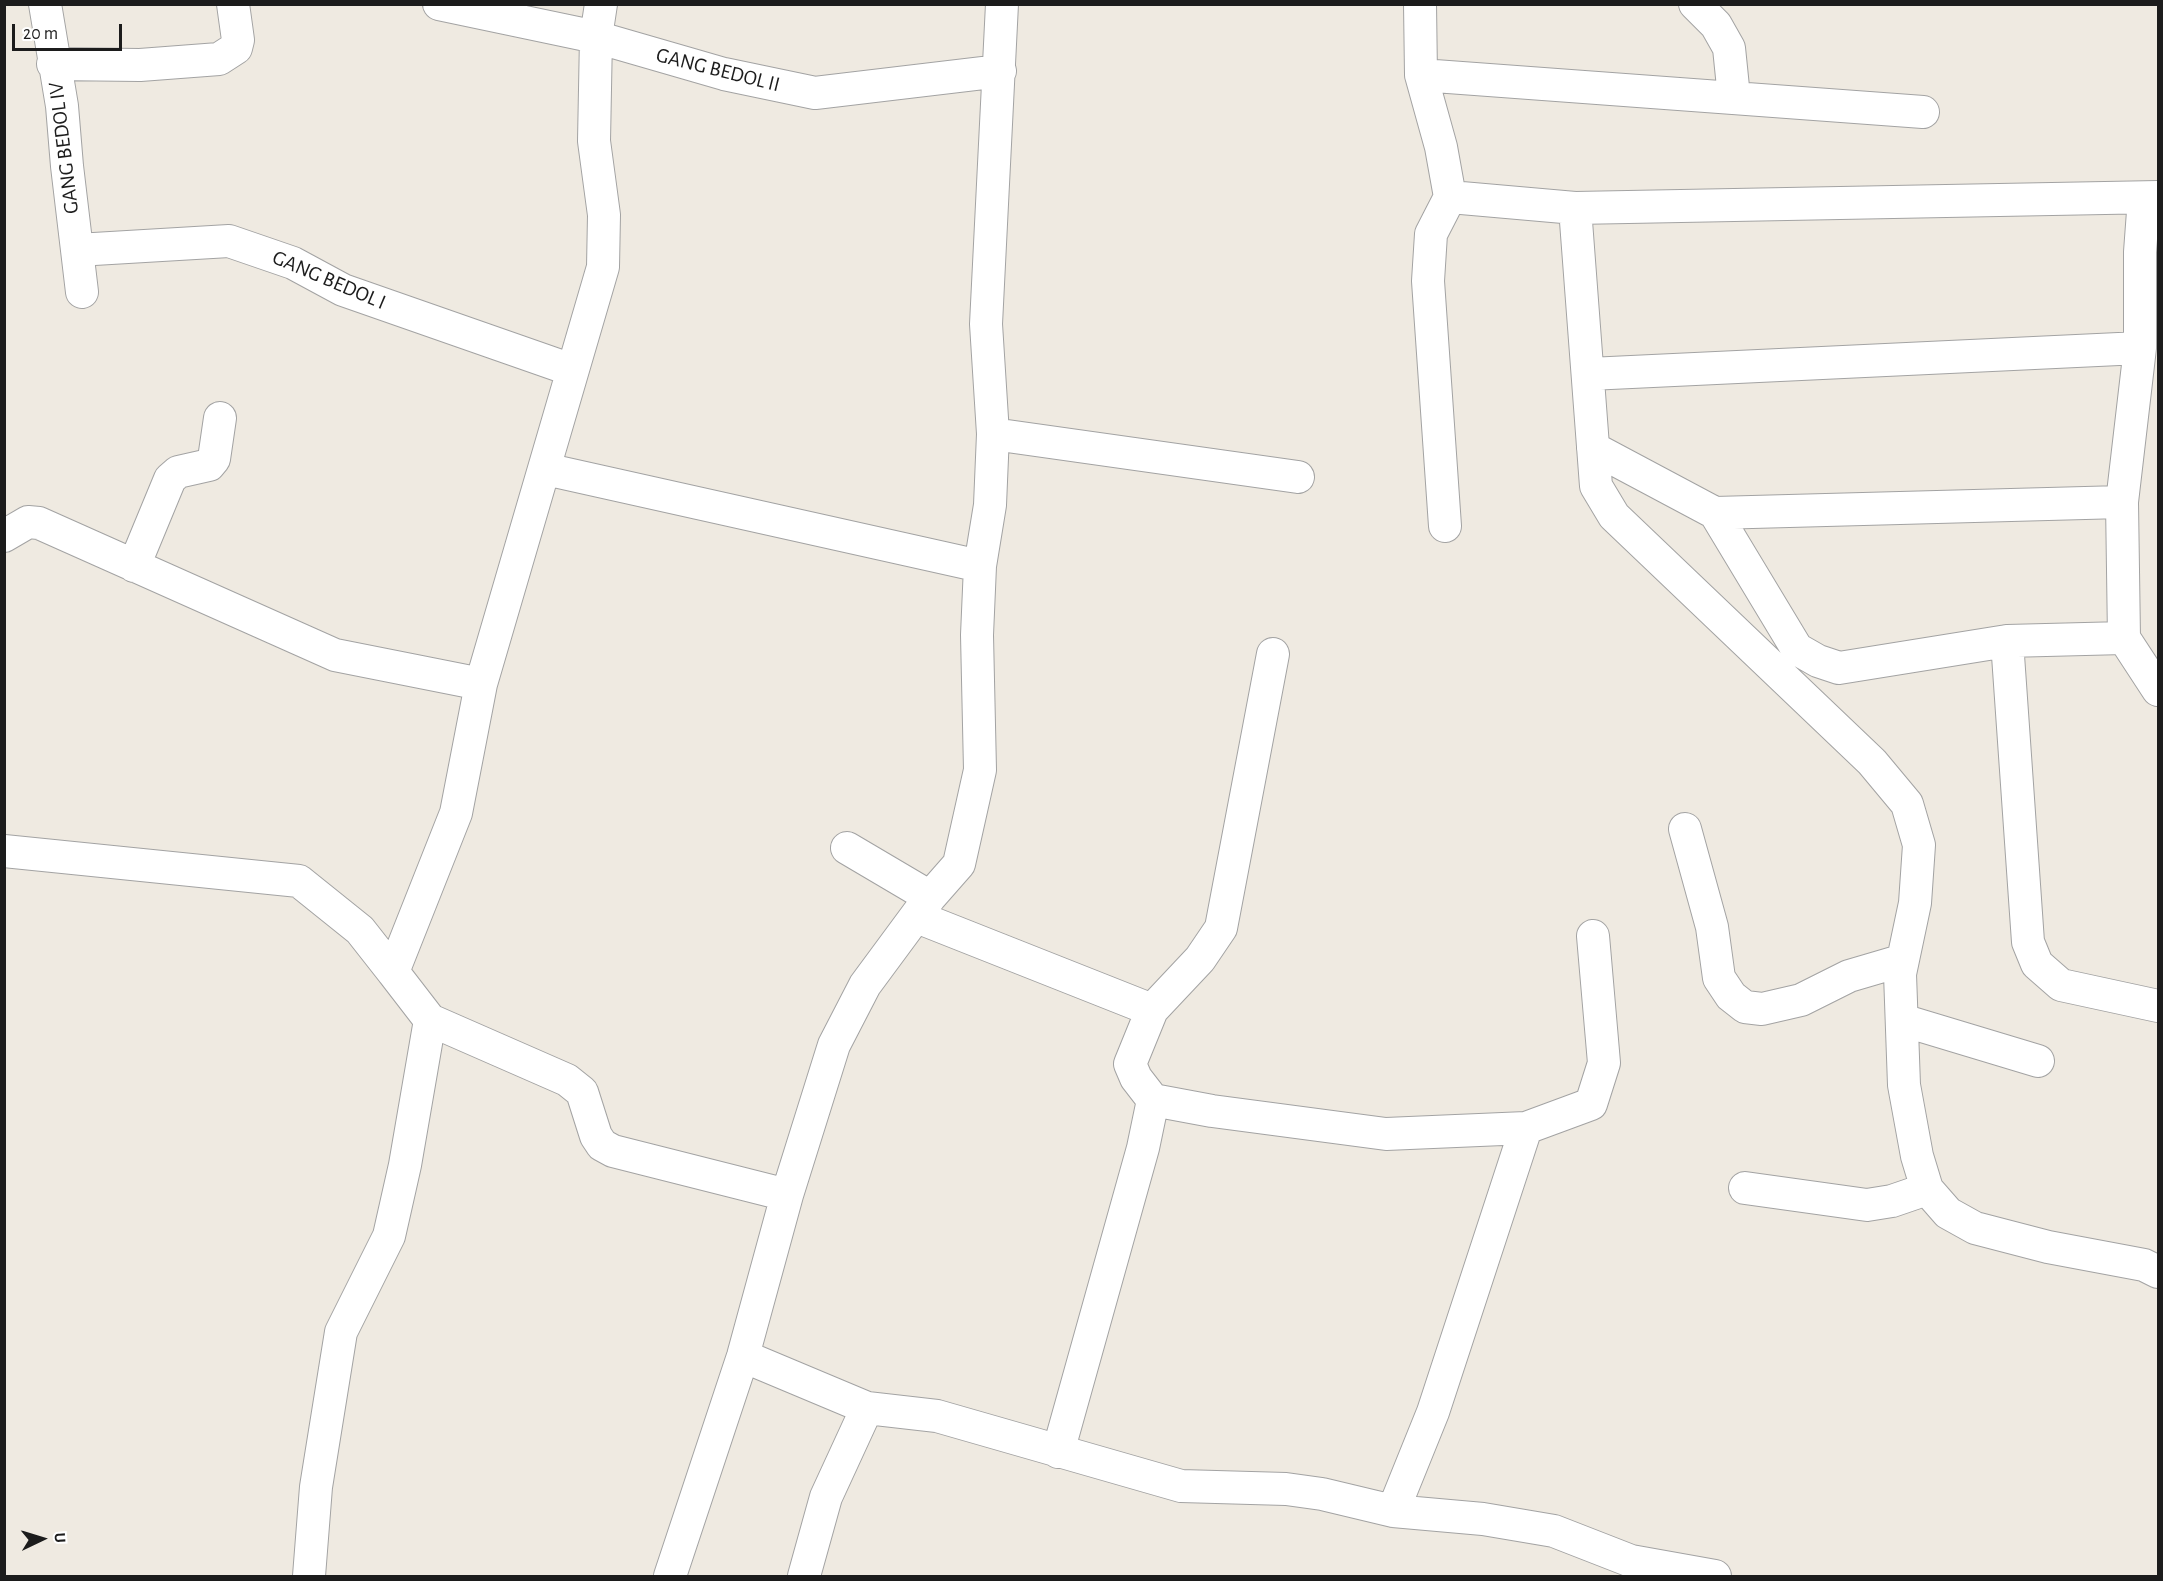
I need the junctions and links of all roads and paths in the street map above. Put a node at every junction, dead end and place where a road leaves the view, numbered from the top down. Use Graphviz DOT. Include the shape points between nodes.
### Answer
graph roads {
  1 [pos="45,4"];
  2 [pos="233,4"];
  3 [pos="439,4"];
  4 [pos="600,4"];
  5 [pos="1002,4"];
  6 [pos="1420,4"];
  7 [pos="1695,4"];
  8 [pos="596,37"];
  9 [pos="53,64"];
  10 [pos="1000,70"];
  11 [pos="1421,75"];
  12 [pos="1734,97"];
  13 [pos="1923,112"];
  14 [pos="2151,197"];
  15 [pos="1450,198"];
  16 [pos="1575,208"];
  17 [pos="77,250"];
  18 [pos="2149,250"];
  19 [pos="82,292"];
  20 [pos="2140,348"];
  21 [pos="572,370"];
  22 [pos="1589,374"];
  23 [pos="220,418"];
  24 [pos="993,434"];
  25 [pos="1593,448"];
  26 [pos="545,469"];
  27 [pos="1298,477"];
  28 [pos="2122,501"];
  29 [pos="1715,513"];
  30 [pos="1445,526"];
  31 [pos="4,536"];
  32 [pos="134,566"];
  33 [pos="980,566"];
  34 [pos="2124,638"];
  35 [pos="2007,641"];
  36 [pos="1273,654"];
  37 [pos="481,684"];
  38 [pos="2158,690"];
  39 [pos="1685,829"];
  40 [pos="847,848"];
  41 [pos="4,850"];
  42 [pos="923,907"];
  43 [pos="1593,936"];
  44 [pos="1900,961"];
  45 [pos="393,972"];
  46 [pos="2158,1006"];
  47 [pos="1152,1010"];
  48 [pos="430,1020"];
  49 [pos="1902,1020"];
  50 [pos="2038,1061"];
  51 [pos="1153,1100"];
  52 [pos="1526,1128"];
  53 [pos="1744,1188"];
  54 [pos="1927,1189"];
  55 [pos="787,1195"];
  56 [pos="2158,1272"];
  57 [pos="743,1356"];
  58 [pos="867,1408"];
  59 [pos="1058,1452"];
  60 [pos="1393,1511"];
  61 [pos="1628,1569"];
  62 [pos="309,1576"];
  63 [pos="670,1576"];
  64 [pos="804,1576"];
  65 [pos="1715,1576"];
  1 -- 9 [label="street, GANG BEDOL IV"];
  2 -- 9 [label="street" via="236,48 219,59 140,65"];
  3 -- 8 [label="street, GANG BEDOL II"];
  4 -- 8 [label="street"];
  5 -- 10 [label="street"];
  6 -- 11 [label="street"];
  7 -- 12 [label="street" via="1716,25 1729,48"];
  8 -- 10 [label="street, GANG BEDOL II" via="724,74 814,93"];
  8 -- 21 [label="street" via="594,141 604,215 603,267"];
  9 -- 17 [label="street, GANG BEDOL IV" via="63,106"];
  10 -- 24 [label="street" via="986,324"];
  11 -- 12 [label="street"];
  11 -- 15 [label="street" via="1442,147"];
  12 -- 13 [label="street"];
  14 -- 16 [label="street"];
  14 -- 18 [label="street"];
  15 -- 16 [label="street"];
  15 -- 30 [label="street" via="1431,234 1428,281"];
  16 -- 22 [label="street"];
  17 -- 19 [label="street, GANG BEDOL IV"];
  17 -- 21 [label="street, GANG BEDOL I" via="229,242 293,263 343,290"];
  18 -- 20 [label="street"];
  20 -- 22 [label="street"];
  20 -- 28 [label="street"];
  21 -- 26 [label="street"];
  22 -- 25 [label="street"];
  23 -- 32 [label="street" via="214,459 205,467 184,469 170,479"];
  24 -- 27 [label="street"];
  24 -- 33 [label="street" via="990,505"];
  25 -- 29 [label="street"];
  25 -- 44 [label="street" via="1596,486 1614,516 1872,762 1906,804 1919,845 1915,903"];
  26 -- 33 [label="street"];
  26 -- 37 [label="street"];
  28 -- 29 [label="street"];
  28 -- 34 [label="street"];
  29 -- 35 [label="street" via="1797,648 1818,661 1839,668"];
  31 -- 32 [label="street" via="28,522 39,523"];
  32 -- 37 [label="street" via="335,655"];
  33 -- 42 [label="street" via="980,770 959,864"];
  34 -- 35 [label="street"];
  34 -- 38 [label="street"];
  35 -- 46 [label="street" via="2028,942 2037,964 2061,985"];
  36 -- 47 [label="street" via="1221,928 1200,959"];
  37 -- 45 [label="street" via="456,813"];
  39 -- 44 [label="street" via="1712,927 1719,978 1731,996 1745,1007 1762,1009 1802,1000 1849,976"];
  40 -- 42 [label="street"];
  41 -- 45 [label="street" via="299,881 360,930"];
  42 -- 47 [label="street"];
  42 -- 55 [label="street" via="865,985 834,1045"];
  43 -- 52 [label="street" via="1604,1063 1591,1104"];
  44 -- 49 [label="street"];
  45 -- 48 [label="street"];
  47 -- 51 [label="street" via="1130,1064"];
  48 -- 55 [label="street" via="567,1080 582,1092 596,1137 612,1151"];
  48 -- 62 [label="street" via="389,1236 341,1332 316,1487"];
  49 -- 50 [label="street"];
  49 -- 54 [label="street" via="1904,1085"];
  51 -- 52 [label="street" via="1386,1134"];
  51 -- 59 [label="street"];
  52 -- 60 [label="street" via="1433,1413"];
  53 -- 54 [label="street" via="1867,1205"];
  54 -- 56 [label="street" via="1948,1213 1975,1228 2144,1265"];
  55 -- 57 [label="street"];
  57 -- 58 [label="street"];
  57 -- 63 [label="street"];
  58 -- 59 [label="street" via="938,1416"];
  58 -- 64 [label="street" via="826,1497"];
  59 -- 60 [label="street" via="1181,1486 1286,1489"];
  60 -- 61 [label="street" via="1483,1519 1554,1531"];
  61 -- 65 [label="street"];
}
